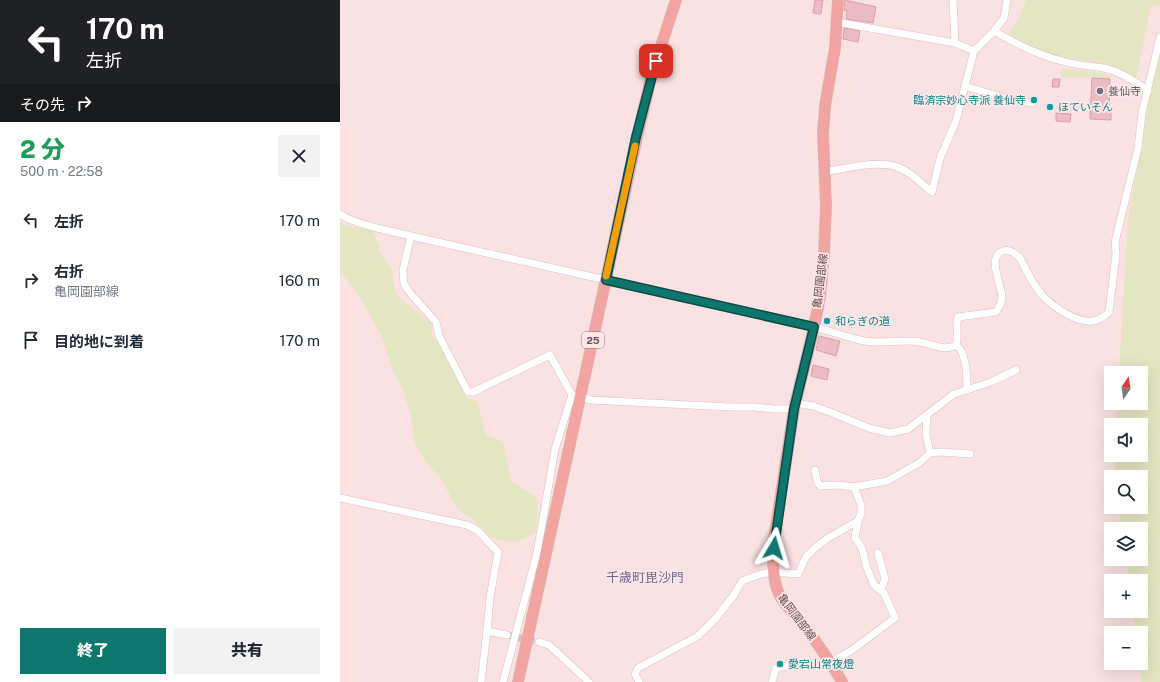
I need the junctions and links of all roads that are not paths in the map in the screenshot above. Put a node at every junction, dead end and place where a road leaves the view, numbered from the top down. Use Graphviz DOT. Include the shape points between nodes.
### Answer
graph roads {
  1 [pos="676,0"];
  2 [pos="838,0"];
  3 [pos="953,0"];
  4 [pos="1007,0"];
  5 [pos="836,22"];
  6 [pos="994,31"];
  7 [pos="1160,37"];
  8 [pos="955,43"];
  9 [pos="974,51"];
  10 [pos="965,86"];
  11 [pos="1148,91"];
  12 [pos="1032,103"];
  13 [pos="823,172"];
  14 [pos="340,214"];
  15 [pos="411,236"];
  16 [pos="606,280"];
  17 [pos="814,327"];
  18 [pos="956,346"];
  19 [pos="1016,370"];
  20 [pos="967,390"];
  21 [pos="576,396"];
  22 [pos="795,406"];
  23 [pos="926,416"];
  24 [pos="930,453"];
  25 [pos="970,454"];
  26 [pos="815,470"];
  27 [pos="854,487"];
  28 [pos="340,498"];
  29 [pos="858,521"];
  30 [pos="878,553"];
  31 [pos="773,572"];
  32 [pos="881,590"];
  33 [pos="487,631"];
  34 [pos="507,636"];
  35 [pos="539,642"];
  36 [pos="831,662"];
  37 [pos="580,673"];
  38 [pos="481,682"];
  39 [pos="503,682"];
  40 [pos="518,682"];
  41 [pos="578,682"];
  42 [pos="589,682"];
  43 [pos="639,682"];
  44 [pos="772,682"];
  45 [pos="842,682"];
  1 -- 16 [label="main road, 25" via="652,74 636,137"];
  2 -- 5 [label="main road, 亀岡園部線"];
  3 -- 8 [label="street"];
  4 -- 6 [label="street" via="1004,18"];
  5 -- 8 [label="street"];
  5 -- 13 [label="main road, 亀岡園部線" via="835,48 825,106"];
  6 -- 9 [label="street"];
  6 -- 11 [label="street" via="1015,44 1063,62 1106,69 1126,76"];
  7 -- 11 [label="street"];
  8 -- 9 [label="street"];
  9 -- 10 [label="street"];
  10 -- 12 [label="street" via="1011,100"];
  10 -- 13 [label="street" via="956,121 940,158 932,192 909,173 888,165"];
  11 -- 18 [label="street" via="1142,113 1138,148 1115,242 1116,254 1109,312 1103,318 1086,321 1062,312 1042,295 1020,258 1009,251 1004,251 999,254 995,264 1002,297 1000,307 996,312 958,317"];
  13 -- 17 [label="main road, 亀岡園部線" via="826,206 824,255"];
  14 -- 15 [label="street" via="358,222"];
  15 -- 16 [label="street"];
  15 -- 21 [label="street" via="403,270 404,284 436,322 439,336 468,392 473,392 550,355"];
  16 -- 17 [label="street"];
  16 -- 21 [label="main road, 25"];
  17 -- 18 [label="street" via="864,341 920,342 950,349"];
  17 -- 22 [label="main road, 亀岡園部線"];
  18 -- 20 [label="street" via="960,348 966,369"];
  19 -- 20 [label="street"];
  20 -- 23 [label="street" via="954,394"];
  21 -- 22 [label="street" via="591,400 729,407 774,409"];
  21 -- 39 [label="street" via="555,449 537,553"];
  21 -- 40 [label="main road, 25"];
  22 -- 23 [label="street" via="813,406 869,428 890,432 908,430"];
  22 -- 31 [label="main road, 亀岡園部線" via="774,539"];
  23 -- 24 [label="street"];
  24 -- 25 [label="street"];
  24 -- 27 [label="street" via="919,463 887,481"];
  26 -- 27 [label="street" via="820,486"];
  27 -- 29 [label="street" via="861,505"];
  28 -- 33 [label="street" via="467,525 477,530 498,552"];
  29 -- 31 [label="street" via="814,548 806,557 798,574"];
  29 -- 32 [label="street" via="855,538 862,548 874,585"];
  30 -- 32 [label="street" via="885,579"];
  31 -- 36 [label="main road, 亀岡園部線" via="781,600"];
  31 -- 43 [label="street" via="742,581 716,618 698,636 638,668 635,674"];
  32 -- 36 [label="street" via="895,618 852,650"];
  33 -- 34 [label="street"];
  33 -- 38 [label="street"];
  35 -- 37 [label="street" via="549,645"];
  36 -- 44 [label="street" via="776,668"];
  36 -- 45 [label="main road, 亀岡園部線"];
  37 -- 41 [label="street"];
  37 -- 42 [label="street"];
}
